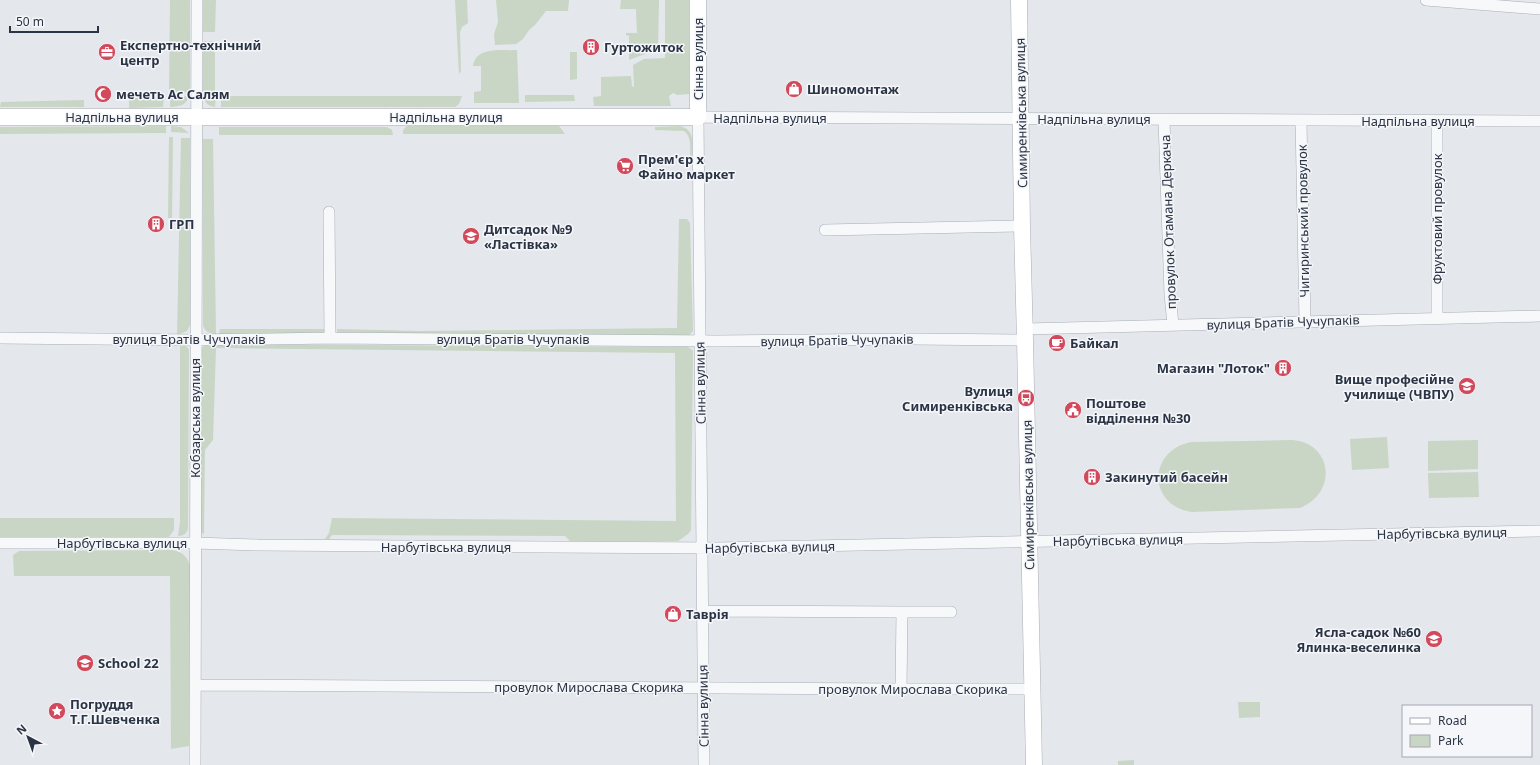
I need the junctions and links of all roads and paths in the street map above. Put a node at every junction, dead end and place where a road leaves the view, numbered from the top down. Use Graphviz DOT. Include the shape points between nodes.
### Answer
graph roads {
  1 [pos="196,0"];
  2 [pos="698,0"];
  3 [pos="1019,0"];
  4 [pos="1426,0"];
  5 [pos="1540,9"];
  6 [pos="0,117"];
  7 [pos="197,117"];
  8 [pos="698,117"];
  9 [pos="1021,119"];
  10 [pos="1164,120"];
  11 [pos="1301,120"];
  12 [pos="1437,121"];
  13 [pos="1540,121"];
  14 [pos="329,212"];
  15 [pos="1022,226"];
  16 [pos="825,230"];
  17 [pos="1540,316"];
  18 [pos="1437,318"];
  19 [pos="1305,321"];
  20 [pos="1173,325"];
  21 [pos="1025,334"];
  22 [pos="0,338"];
  23 [pos="330,338"];
  24 [pos="195,340"];
  25 [pos="700,340"];
  26 [pos="1540,531"];
  27 [pos="1029,542"];
  28 [pos="0,543"];
  29 [pos="195,543"];
  30 [pos="702,548"];
  31 [pos="702,611"];
  32 [pos="902,612"];
  33 [pos="951,612"];
  34 [pos="195,685"];
  35 [pos="703,688"];
  36 [pos="1032,689"];
  37 [pos="901,690"];
  38 [pos="195,765"];
  39 [pos="704,765"];
  40 [pos="1034,765"];
  1 -- 7 [label="street, Кобзарська вулиця"];
  2 -- 8 [label="main road, Сінна вулиця"];
  3 -- 9 [label="main road, Симиренківська вулиця"];
  4 -- 5 [label="street"];
  6 -- 7 [label="main road, Надпільна вулиця"];
  7 -- 8 [label="main road, Надпільна вулиця"];
  7 -- 24 [label="street, Кобзарська вулиця"];
  8 -- 9 [label="street, Надпільна вулиця"];
  8 -- 25 [label="street, Сінна вулиця"];
  9 -- 10 [label="street, Надпільна вулиця"];
  9 -- 15 [label="main road, Симиренківська вулиця"];
  10 -- 11 [label="street, Надпільна вулиця"];
  10 -- 20 [label="street, провулок Отамана Деркача"];
  11 -- 12 [label="street, Надпільна вулиця"];
  11 -- 19 [label="street, Чигиринський провулок"];
  12 -- 13 [label="street, Надпільна вулиця"];
  12 -- 18 [label="street, Фруктовий провулок"];
  14 -- 23 [label="street"];
  15 -- 16 [label="street"];
  15 -- 21 [label="main road, Симиренківська вулиця"];
  17 -- 18 [label="street, вулиця Братів Чучупаків"];
  18 -- 19 [label="street, вулиця Братів Чучупаків"];
  19 -- 20 [label="street, вулиця Братів Чучупаків"];
  20 -- 21 [label="street, вулиця Братів Чучупаків"];
  21 -- 25 [label="street, вулиця Братів Чучупаків" via="912,339"];
  21 -- 27 [label="main road, Симиренківська вулиця"];
  22 -- 24 [label="street, вулиця Братів Чучупаків"];
  23 -- 24 [label="street, вулиця Братів Чучупаків"];
  23 -- 25 [label="street, вулиця Братів Чучупаків"];
  24 -- 29 [label="street, Кобзарська вулиця"];
  25 -- 30 [label="street, Сінна вулиця"];
  26 -- 27 [label="street, Нарбутівська вулиця"];
  27 -- 30 [label="street, Нарбутівська вулиця"];
  27 -- 36 [label="main road, Симиренківська вулиця"];
  28 -- 29 [label="street, Нарбутівська вулиця"];
  29 -- 30 [label="street, Нарбутівська вулиця" via="266,546"];
  29 -- 34 [label="street, Кобзарська вулиця"];
  30 -- 31 [label="street, Сінна вулиця"];
  31 -- 32 [label="street"];
  31 -- 35 [label="street, Сінна вулиця"];
  32 -- 33 [label="street"];
  32 -- 37 [label="street"];
  34 -- 35 [label="street, провулок Мирослава Скорика"];
  34 -- 38 [label="street, Кобзарська вулиця"];
  35 -- 37 [label="street, провулок Мирослава Скорика"];
  35 -- 39 [label="street, Сінна вулиця"];
  36 -- 37 [label="street, провулок Мирослава Скорика"];
  36 -- 40 [label="main road, Симиренківська вулиця"];
}
